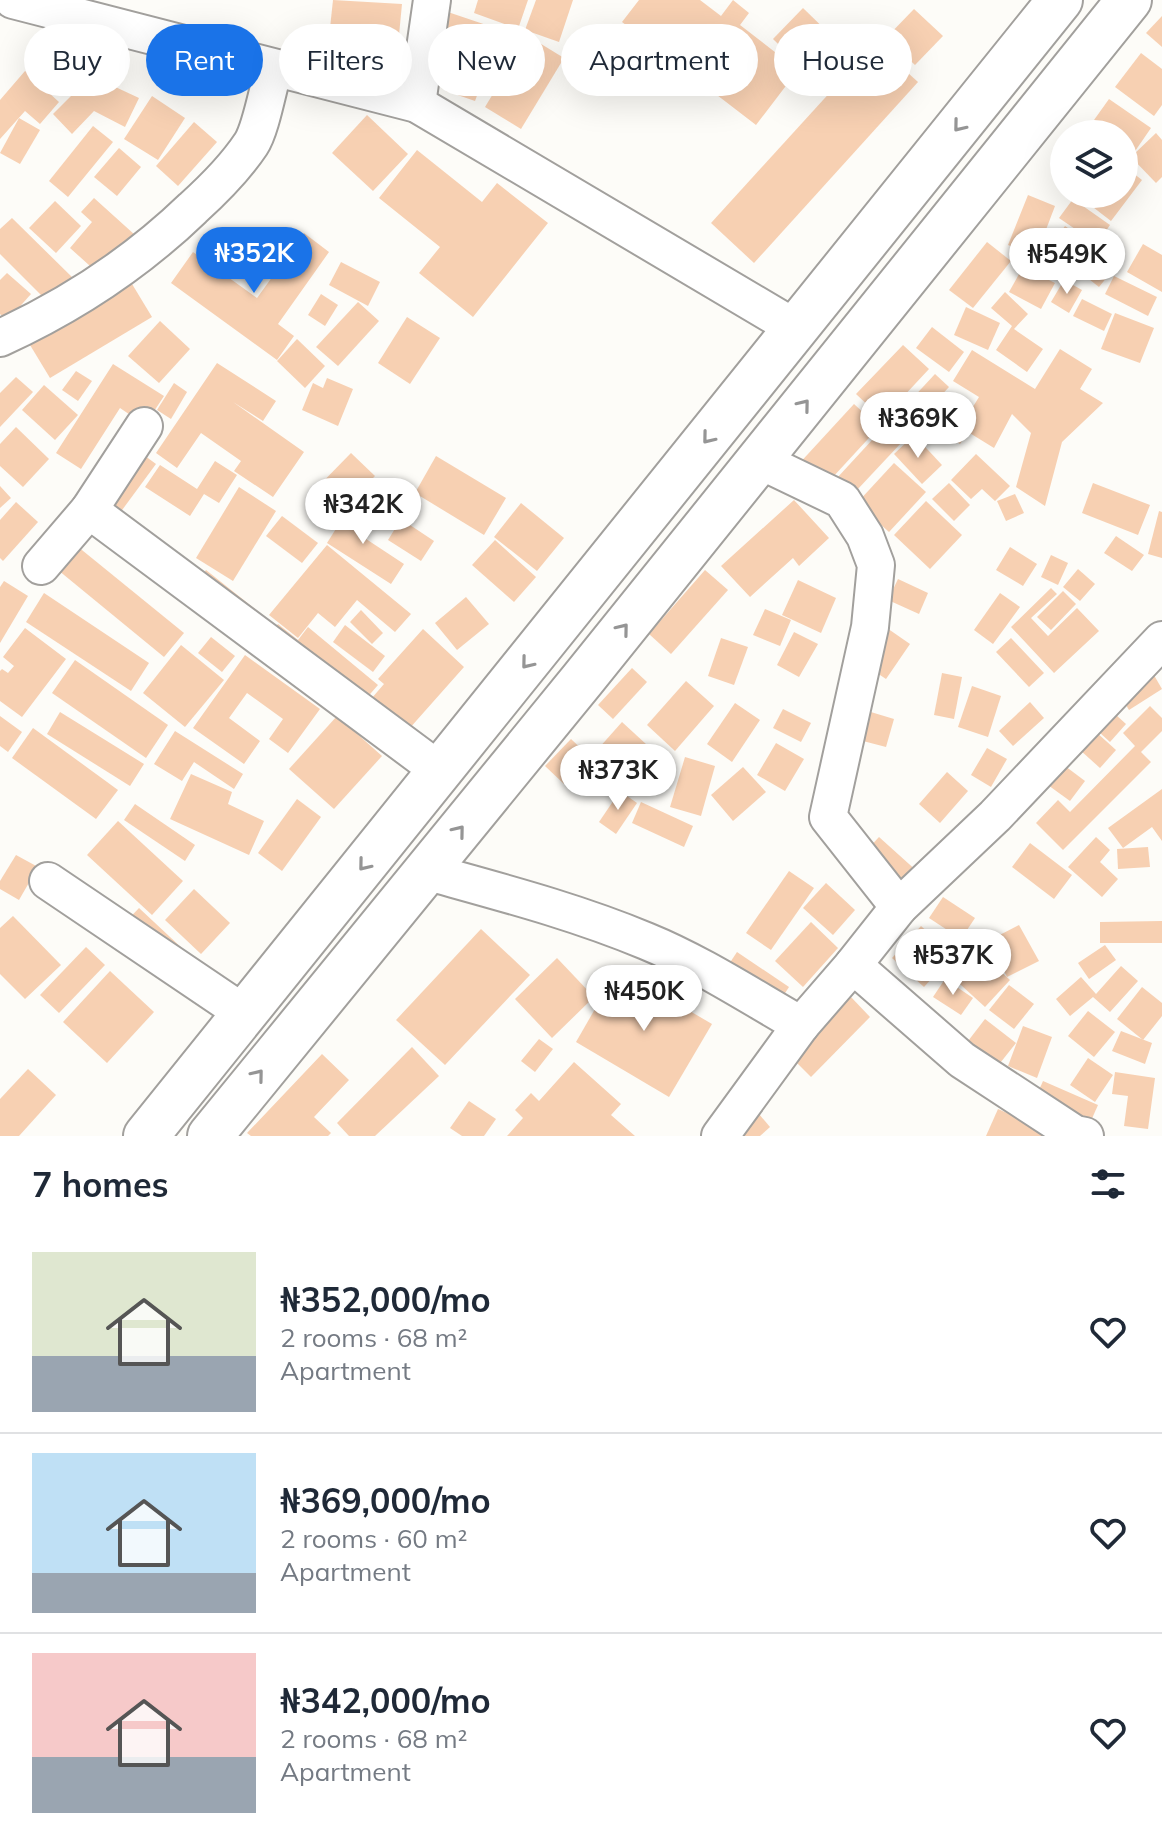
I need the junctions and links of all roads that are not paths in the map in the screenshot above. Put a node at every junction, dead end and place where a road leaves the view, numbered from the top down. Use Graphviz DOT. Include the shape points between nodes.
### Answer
graph roads {
  1 [pos="13,0"];
  2 [pos="432,0"];
  3 [pos="1060,0"];
  4 [pos="1129,0"];
  5 [pos="274,68"];
  6 [pos="417,104"];
  7 [pos="797,329"];
  8 [pos="0,338"];
  9 [pos="144,426"];
  10 [pos="759,460"];
  11 [pos="89,510"];
  12 [pos="41,566"];
  13 [pos="1162,640"];
  14 [pos="440,771"];
  15 [pos="425,871"];
  16 [pos="48,881"];
  17 [pos="899,907"];
  18 [pos="853,965"];
  19 [pos="245,1014"];
  20 [pos="801,1025"];
  21 [pos="146,1136"];
  22 [pos="210,1136"];
  23 [pos="720,1136"];
  24 [pos="1085,1136"];
  1 -- 5 [label="street"];
  2 -- 6 [label="street"];
  3 -- 7 [label="street, one-way"];
  10 -- 4 [label="street, one-way"];
  5 -- 6 [label="street"];
  5 -- 8 [label="street" via="253,142 218,185 159,241 103,282"];
  6 -- 7 [label="street"];
  7 -- 14 [label="street, one-way"];
  9 -- 11 [label="street"];
  15 -- 10 [label="street, one-way"];
  10 -- 17 [label="street" via="842,500 876,565 870,627 828,817"];
  11 -- 12 [label="street"];
  11 -- 14 [label="street"];
  13 -- 17 [label="street" via="995,816"];
  14 -- 19 [label="street, one-way"];
  15 -- 20 [label="street" via="560,908 648,942"];
  22 -- 15 [label="street, one-way"];
  16 -- 19 [label="street"];
  17 -- 18 [label="street"];
  18 -- 20 [label="street"];
  18 -- 24 [label="street" via="962,1060"];
  19 -- 21 [label="street"];
  20 -- 23 [label="street"];
}
